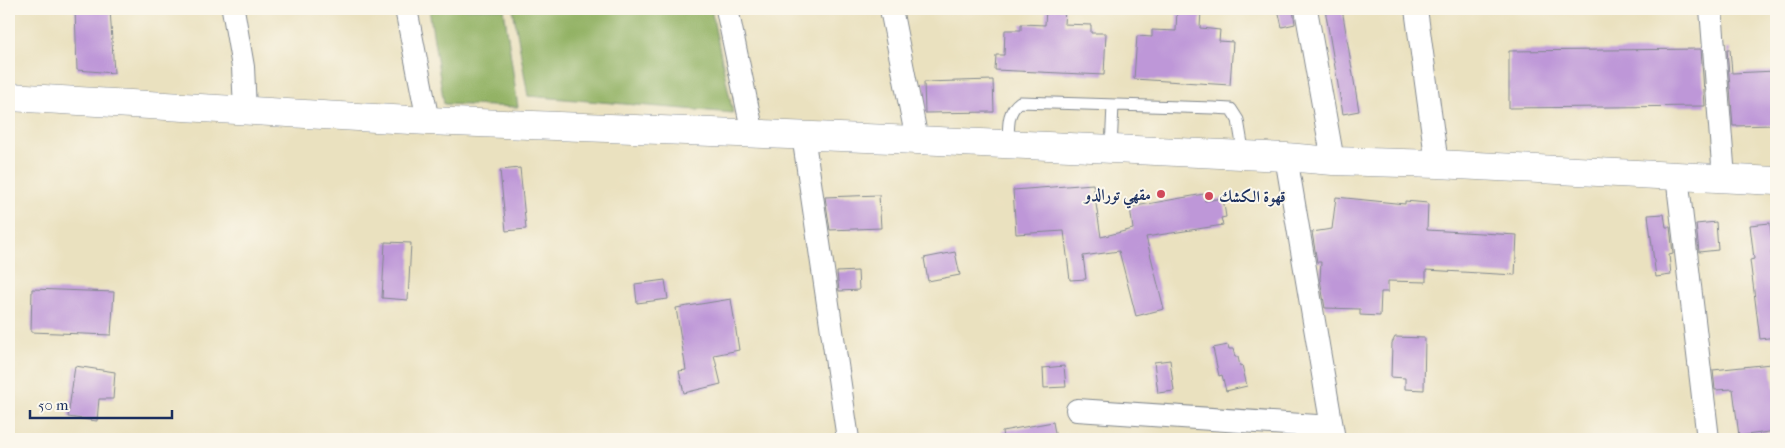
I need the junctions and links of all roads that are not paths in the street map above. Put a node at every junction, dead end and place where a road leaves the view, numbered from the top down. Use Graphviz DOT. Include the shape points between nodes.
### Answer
graph roads {
  1 [pos="233,9"];
  2 [pos="406,9"];
  3 [pos="727,9"];
  4 [pos="891,9"];
  5 [pos="1306,9"];
  6 [pos="1416,9"];
  7 [pos="1711,9"];
  8 [pos="9,97"];
  9 [pos="1113,105"];
  10 [pos="245,110"];
  11 [pos="428,121"];
  12 [pos="754,134"];
  13 [pos="803,135"];
  14 [pos="917,140"];
  15 [pos="1008,144"];
  16 [pos="1111,149"];
  17 [pos="1244,156"];
  18 [pos="1286,157"];
  19 [pos="1333,162"];
  20 [pos="1437,164"];
  21 [pos="1677,176"];
  22 [pos="1724,178"];
  23 [pos="1776,181"];
  24 [pos="1077,410"];
  25 [pos="1333,433"];
  26 [pos="848,439"];
  27 [pos="1708,439"];
  1 -- 10 [label="street" via="244,67"];
  2 -- 11 [label="street"];
  3 -- 12 [label="street"];
  4 -- 14 [label="street"];
  5 -- 19 [label="street"];
  6 -- 20 [label="street"];
  7 -- 22 [label="street"];
  8 -- 10 [label="main road"];
  9 -- 15 [label="lane" via="1020,102 1013,107 1009,119"];
  9 -- 16 [label="lane"];
  9 -- 17 [label="lane" via="1231,109 1238,120"];
  10 -- 11 [label="main road"];
  11 -- 12 [label="main road"];
  12 -- 13 [label="main road"];
  13 -- 14 [label="main road"];
  13 -- 26 [label="street"];
  14 -- 15 [label="main road"];
  15 -- 16 [label="main road"];
  16 -- 17 [label="main road"];
  17 -- 18 [label="main road"];
  18 -- 19 [label="main road"];
  18 -- 25 [label="street"];
  19 -- 20 [label="main road"];
  20 -- 21 [label="main road"];
  21 -- 22 [label="main road"];
  21 -- 27 [label="street"];
  22 -- 23 [label="main road"];
  24 -- 25 [label="street"];
}
